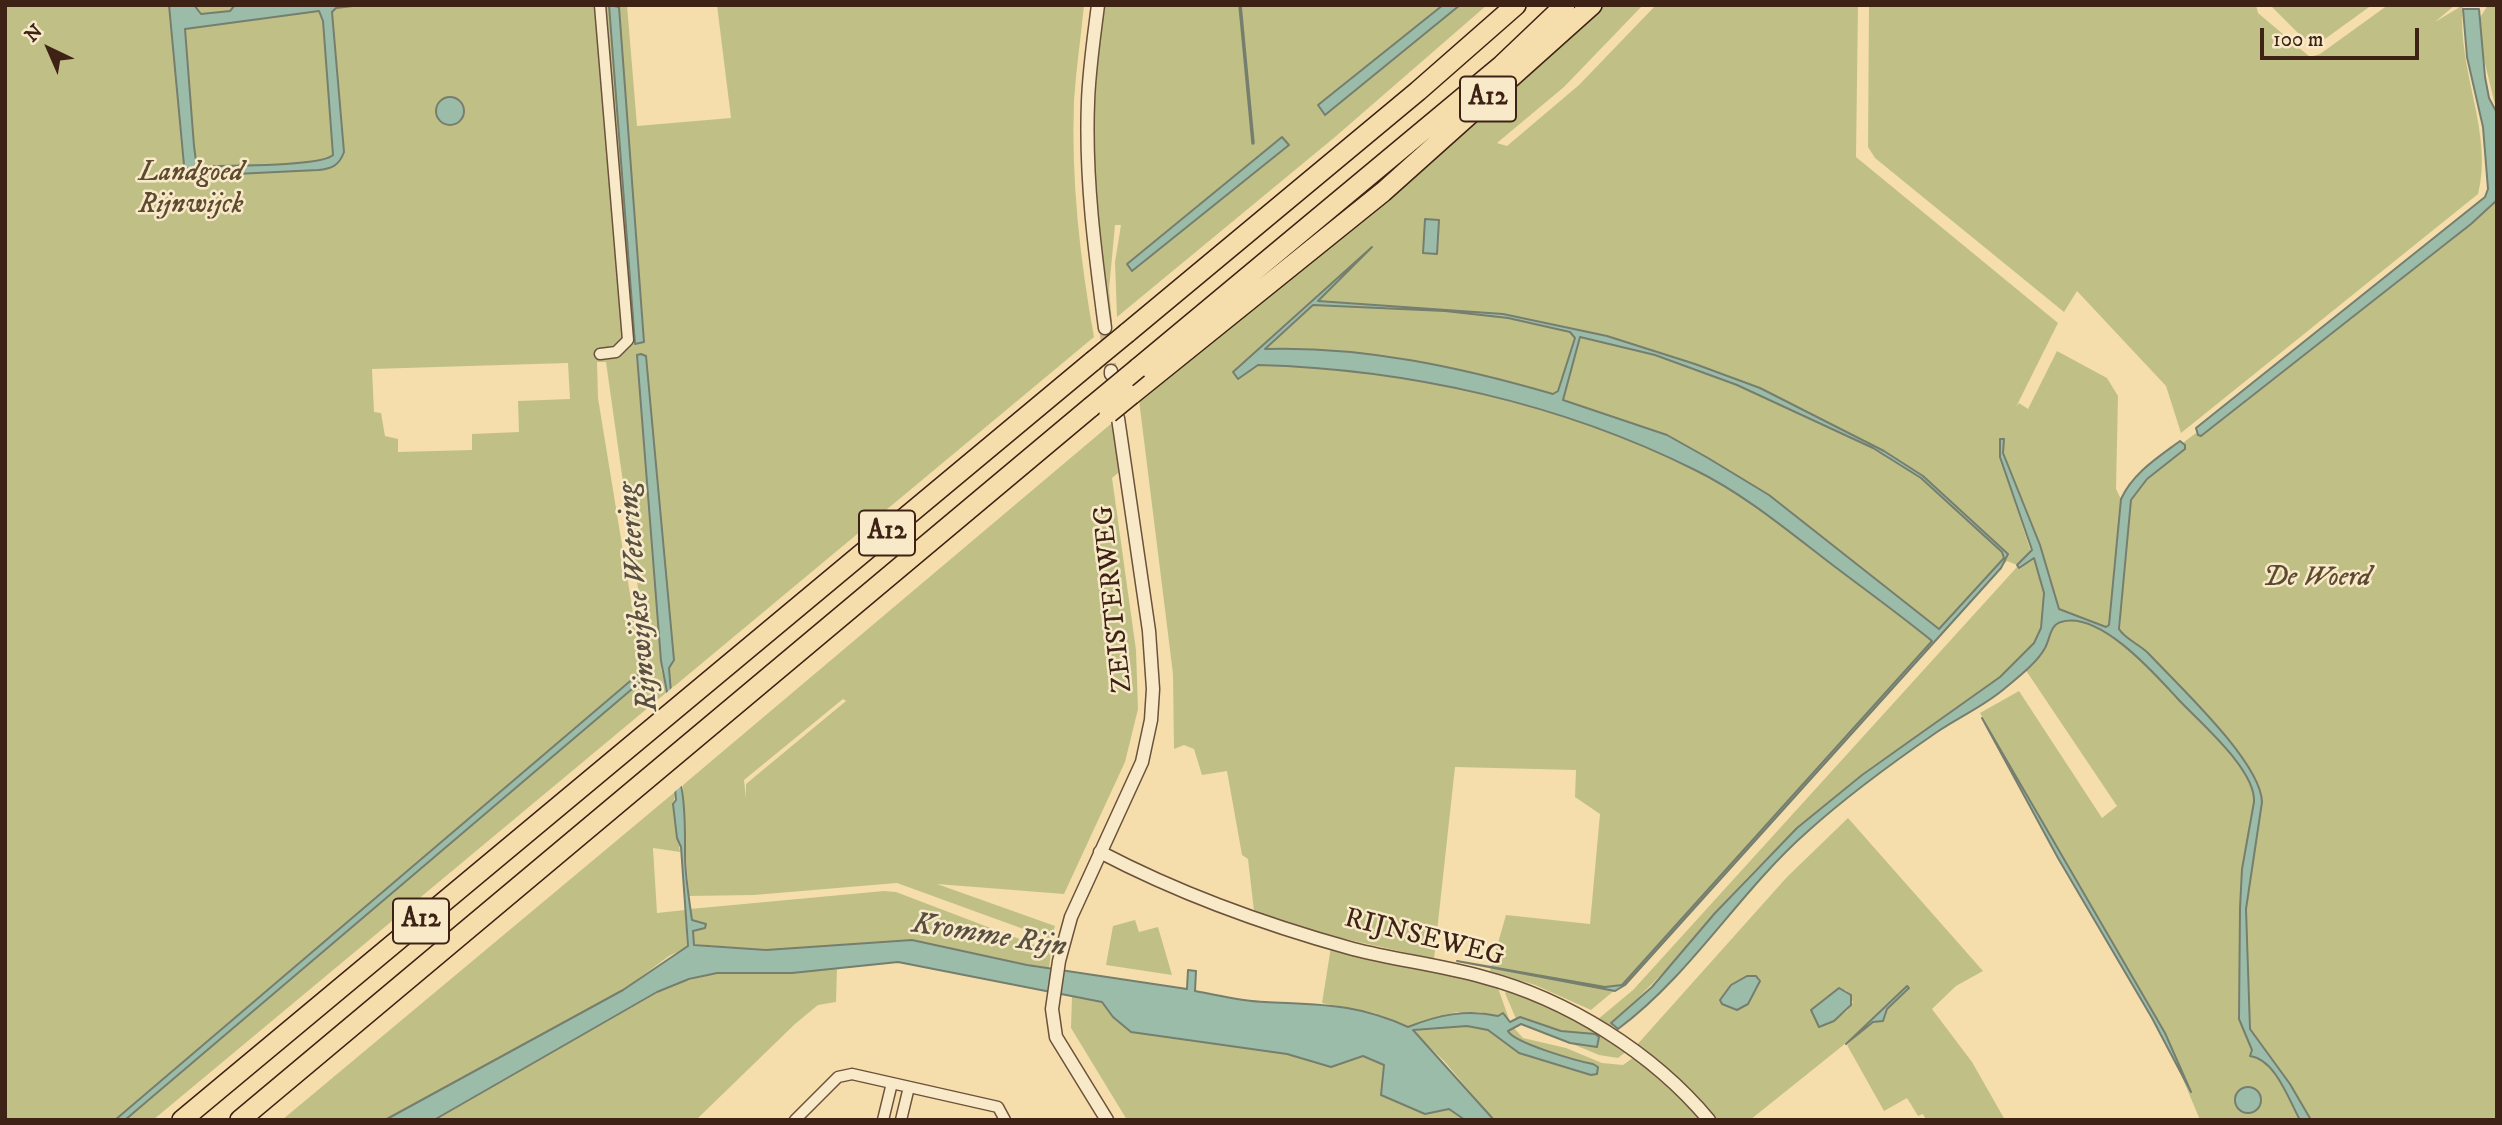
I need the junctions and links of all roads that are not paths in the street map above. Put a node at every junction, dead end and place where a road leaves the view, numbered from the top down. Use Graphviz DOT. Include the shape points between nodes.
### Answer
graph roads {
  1 [pos="600,5"];
  2 [pos="1098,5"];
  3 [pos="1516,5"];
  4 [pos="1565,5"];
  5 [pos="1592,5"];
  6 [pos="1376,184"];
  7 [pos="1105,328"];
  8 [pos="600,354"];
  9 [pos="1106,413"];
  10 [pos="1100,852"];
  11 [pos="892,1083"];
  12 [pos="909,1087"];
  13 [pos="182,1120"];
  14 [pos="240,1120"];
  15 [pos="795,1120"];
  16 [pos="883,1120"];
  17 [pos="901,1120"];
  18 [pos="1005,1120"];
  19 [pos="1107,1120"];
  20 [pos="1709,1120"];
  1 -- 8 [label="street" via="628,340 616,352"];
  2 -- 7 [label="street" via="1088,101 1088,176"];
  3 -- 13 [label="highway, A12, bridge" via="1321,173"];
  4 -- 6 [label="highway, A12"];
  5 -- 6 [label="highway, A12"];
  6 -- 9 [label="highway, A12, bridge" via="1356,215"];
  6 -- 9 [label="highway, A12, bridge" via="1343,199 1138,368"];
  9 -- 10 [label="street, ZEISTERWEG" via="1149,631 1153,689 1142,762"];
  9 -- 14 [label="highway, A12" via="1063,432"];
  10 -- 19 [label="street, ZEISTERWEG" via="1071,917 1053,1000 1056,1037"];
  10 -- 20 [label="street, RIJNSEWEG" via="1171,888 1306,935 1484,977 1552,1003 1609,1034 1652,1065"];
  11 -- 12 [label="street"];
  11 -- 15 [label="street" via="852,1074 838,1077"];
  11 -- 16 [label="street"];
  12 -- 17 [label="street"];
  12 -- 18 [label="street" via="998,1107"];
}
